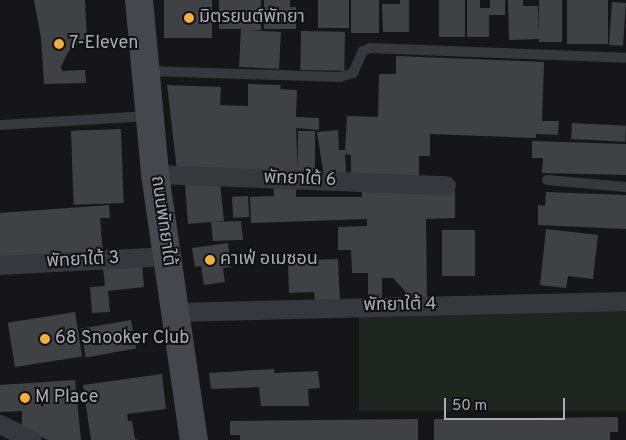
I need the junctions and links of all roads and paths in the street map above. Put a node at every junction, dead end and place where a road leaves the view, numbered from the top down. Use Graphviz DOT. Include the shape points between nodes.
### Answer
graph roads {
  1 [pos="139,0"];
  2 [pos="626,58"];
  3 [pos="146,71"];
  4 [pos="149,116"];
  5 [pos="0,124"];
  6 [pos="155,174"];
  7 [pos="547,180"];
  8 [pos="446,186"];
  9 [pos="626,187"];
  10 [pos="167,256"];
  11 [pos="0,265"];
  12 [pos="626,300"];
  13 [pos="175,312"];
  14 [pos="0,424"];
  15 [pos="31,440"];
  16 [pos="194,440"];
  1 -- 3 [label="main road, ถนนพัทยาใต้"];
  2 -- 3 [label="lane" via="370,48 363,51 353,73 340,77"];
  3 -- 4 [label="main road, ถนนพัทยาใต้"];
  4 -- 5 [label="lane"];
  4 -- 6 [label="main road, ถนนพัทยาใต้"];
  6 -- 8 [label="street, พัทยาใต้ 6"];
  6 -- 10 [label="main road, ถนนพัทยาใต้"];
  7 -- 9 [label="lane"];
  10 -- 11 [label="street, พัทยาใต้ 3"];
  10 -- 13 [label="main road, ถนนพัทยาใต้"];
  12 -- 13 [label="street, พัทยาใต้ 4"];
  13 -- 16 [label="main road, ถนนพัทยาใต้"];
  14 -- 15 [label="street"];
}
